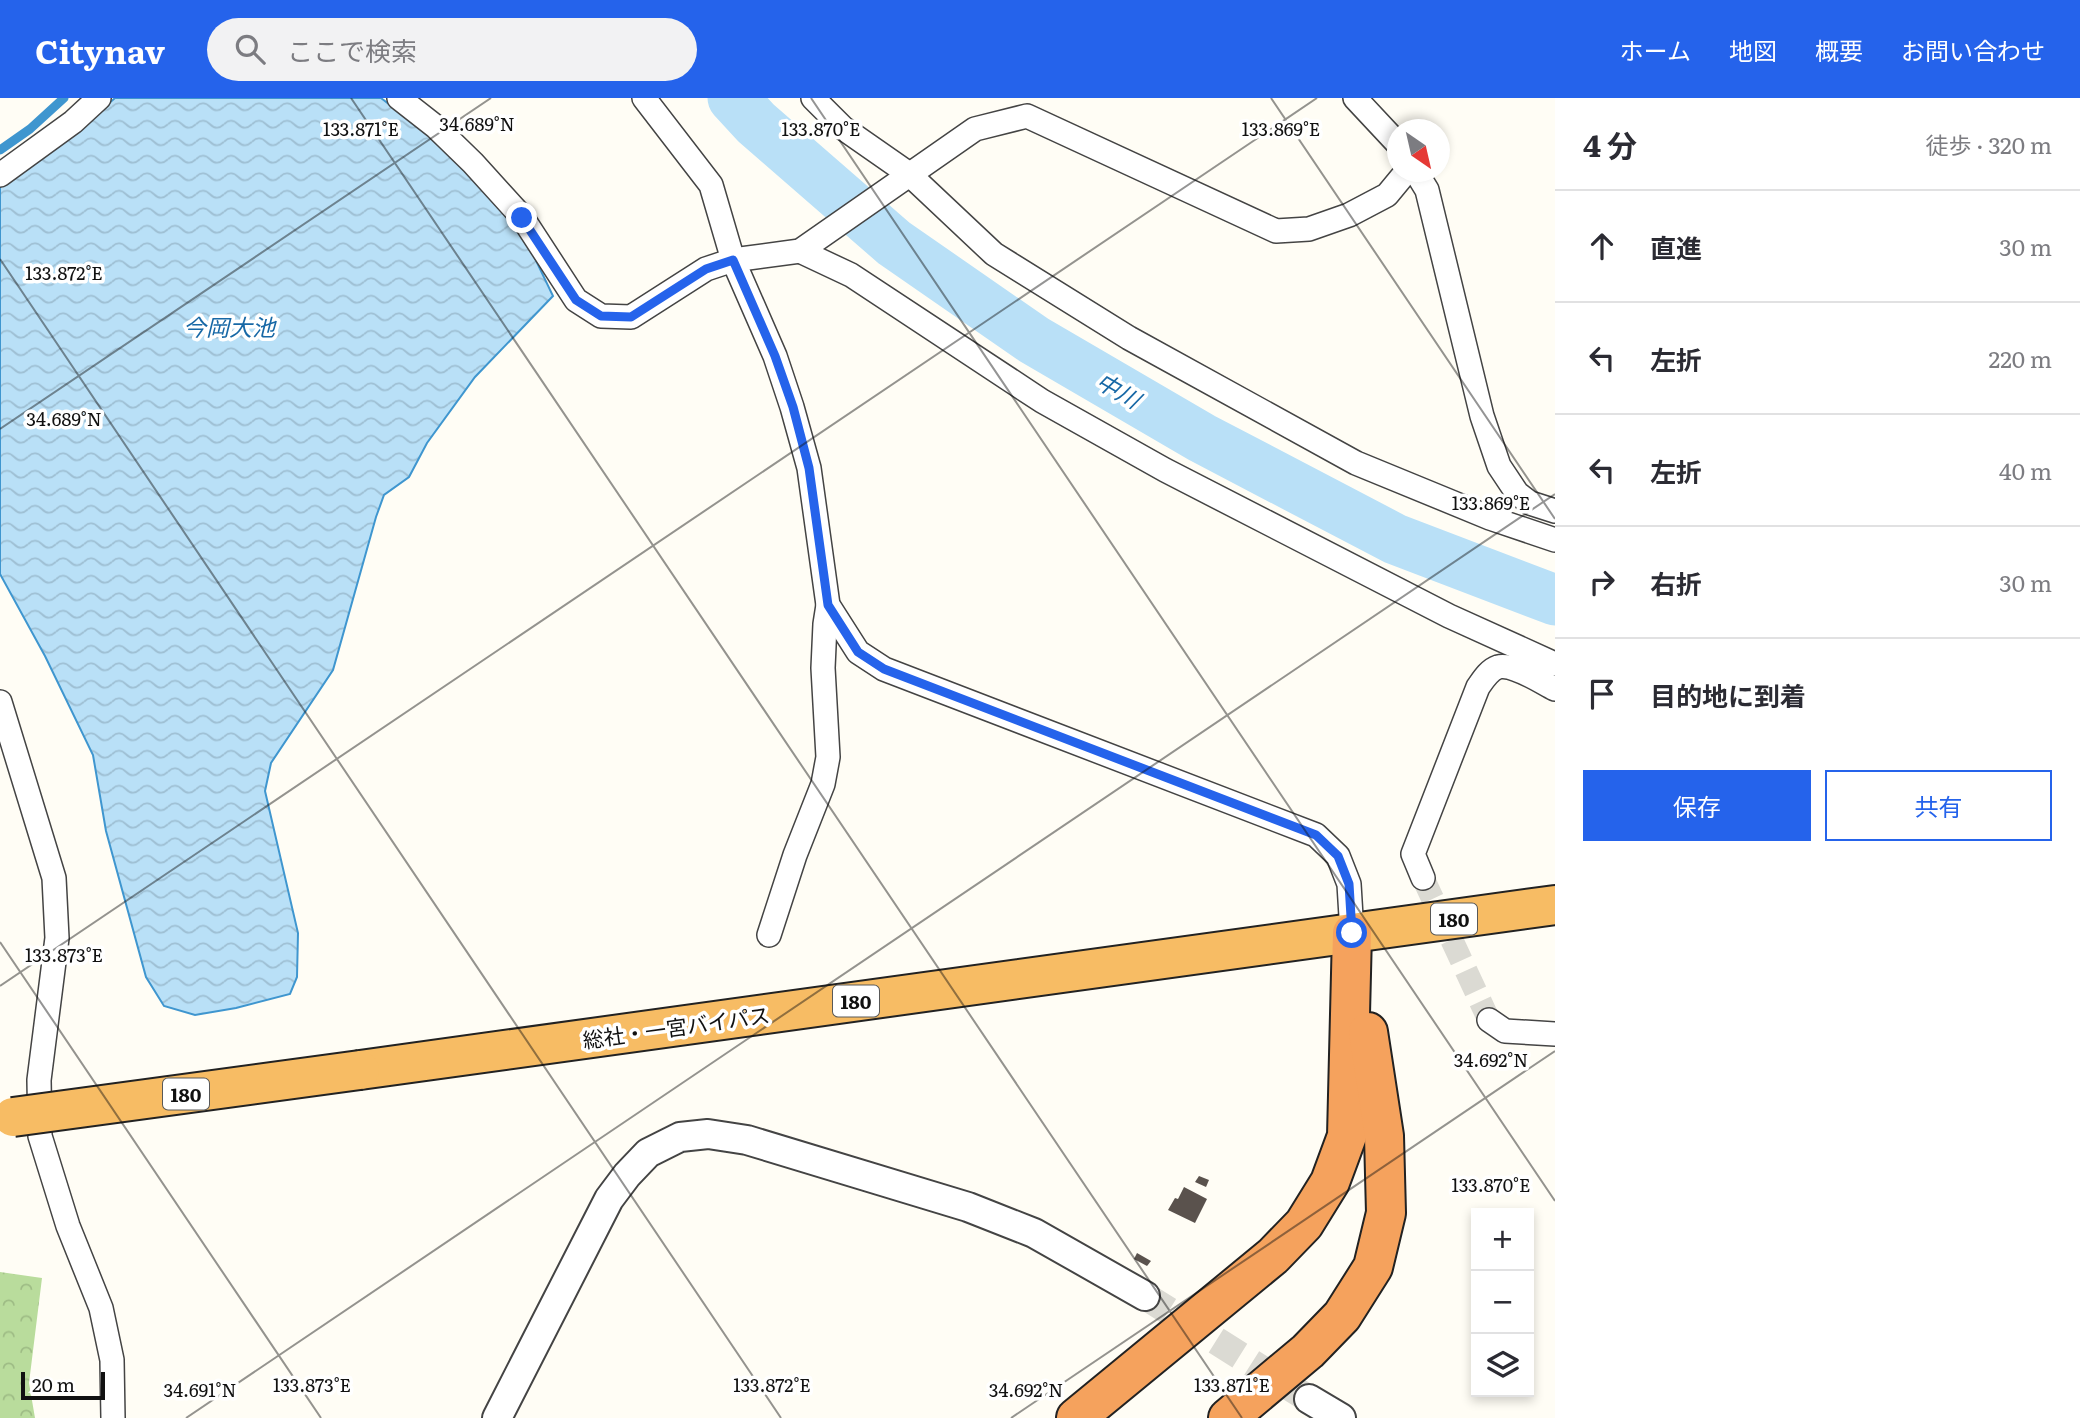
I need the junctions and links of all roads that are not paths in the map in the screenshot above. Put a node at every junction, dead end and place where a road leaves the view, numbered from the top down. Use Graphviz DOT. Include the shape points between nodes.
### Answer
graph roads {
  1 [pos="99,98"];
  2 [pos="399,98"];
  3 [pos="644,98"];
  4 [pos="813,98"];
  5 [pos="1355,98"];
  6 [pos="1387,133"];
  7 [pos="909,174"];
  8 [pos="0,175"];
  9 [pos="1398,182"];
  10 [pos="1422,182"];
  11 [pos="805,247"];
  12 [pos="733,260"];
  13 [pos="1555,511"];
  14 [pos="1555,540"];
  15 [pos="828,605"];
  16 [pos="1555,664"];
  17 [pos="1555,689"];
  18 [pos="0,702"];
  19 [pos="1423,878"];
  20 [pos="1555,905"];
  21 [pos="1555,928"];
  22 [pos="1352,933"];
  23 [pos="769,935"];
  24 [pos="1489,1020"];
  25 [pos="1555,1034"];
  26 [pos="7,1118"];
  27 [pos="1145,1296"];
  28 [pos="1310,1399"];
  29 [pos="113,1418"];
  30 [pos="497,1418"];
  31 [pos="1076,1418"];
  32 [pos="1228,1418"];
  33 [pos="1341,1418"];
  1 -- 8 [label="street"];
  2 -- 12 [label="street" via="473,163 522,218 576,300 601,316 631,317 706,269"];
  3 -- 12 [label="street" via="711,185"];
  4 -- 7 [label="street" via="843,128"];
  5 -- 6 [label="street"];
  7 -- 9 [label="street" via="975,129 1027,116 1276,231 1309,229 1349,215 1387,195"];
  7 -- 11 [label="street"];
  7 -- 14 [label="street" via="994,254 1129,338 1356,463"];
  10 -- 13 [label="street" via="1499,466 1517,493"];
  11 -- 12 [label="street"];
  11 -- 16 [label="street" via="1042,401 1165,470 1449,616"];
  12 -- 15 [label="street" via="793,407 809,468"];
  15 -- 22 [label="street" via="858,652 884,669 1316,835 1338,856 1349,884"];
  15 -- 23 [label="street" via="823,668 828,757 823,785"];
  17 -- 19 [label="street" via="1509,666 1486,675 1413,854"];
  18 -- 29 [label="street" via="54,878 57,938 39,1080 40,1136 68,1226 101,1308 112,1360"];
  20 -- 22 [label="highway, 総社・一宮バイパス / 180"];
  21 -- 22 [label="highway, 総社・一宮バイパス / 180"];
  22 -- 26 [label="highway, 総社・一宮バイパス / 180, bridge"];
  22 -- 31 [label="highway" via="1347,1136 1331,1182 1304,1224 1273,1256"];
  22 -- 32 [label="highway" via="1384,1136 1386,1213 1373,1267 1342,1316"];
  24 -- 25 [label="street" via="1505,1031"];
  27 -- 30 [label="street" via="1034,1233 968,1207 747,1140 708,1134 680,1138 649,1153 609,1199"];
  28 -- 33 [label="street"];
}
